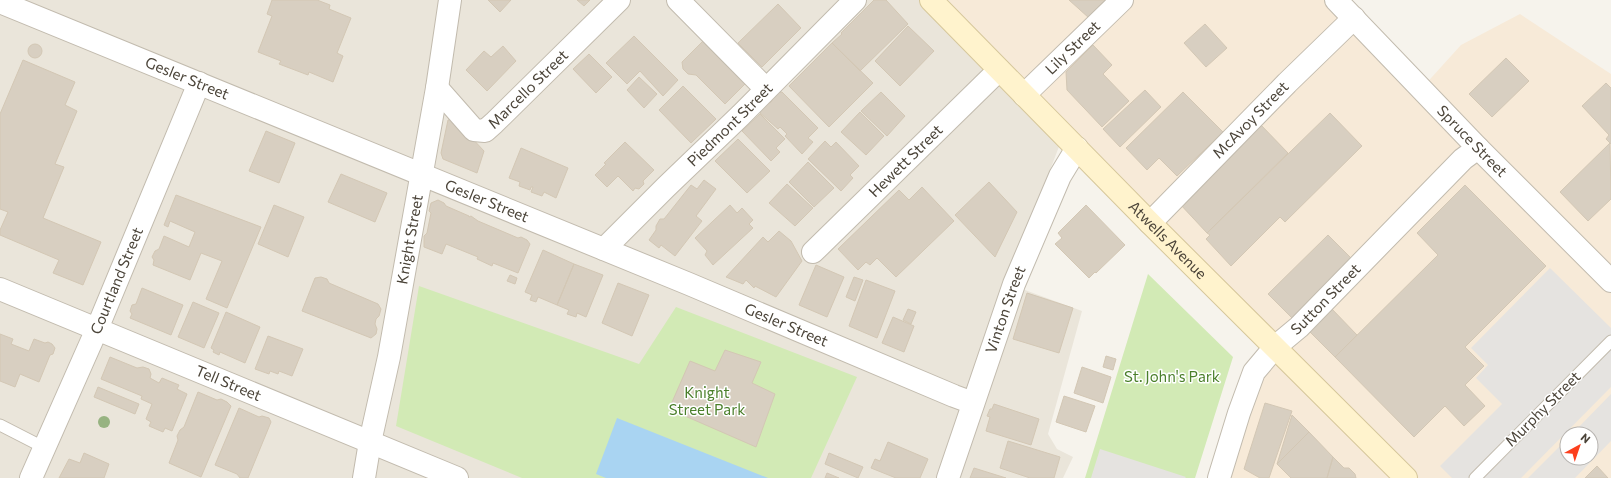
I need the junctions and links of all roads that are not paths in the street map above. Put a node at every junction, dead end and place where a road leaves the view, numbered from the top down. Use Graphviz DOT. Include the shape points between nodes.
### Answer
graph roads {
  1 [pos="450,0"];
  2 [pos="619,0"];
  3 [pos="678,0"];
  4 [pos="855,0"];
  5 [pos="930,0"];
  6 [pos="1122,0"];
  7 [pos="1336,0"];
  8 [pos="0,2"];
  9 [pos="1354,18"];
  10 [pos="999,70"];
  11 [pos="199,83"];
  12 [pos="436,88"];
  13 [pos="766,89"];
  14 [pos="1024,95"];
  15 [pos="1077,148"];
  16 [pos="1478,148"];
  17 [pos="420,173"];
  18 [pos="1150,223"];
  19 [pos="604,249"];
  20 [pos="813,252"];
  21 [pos="1611,281"];
  22 [pos="0,289"];
  23 [pos="97,329"];
  24 [pos="1611,341"];
  25 [pos="1275,347"];
  26 [pos="973,402"];
  27 [pos="0,425"];
  28 [pos="370,442"];
  29 [pos="45,448"];
  30 [pos="31,478"];
  31 [pos="364,478"];
  32 [pos="456,478"];
  33 [pos="948,478"];
  34 [pos="1219,478"];
  35 [pos="1406,478"];
  36 [pos="1475,478"];
  1 -- 12 [label="street, Knight Street"];
  2 -- 12 [label="street, Marcello Street" via="484,131 474,130"];
  3 -- 13 [label="street"];
  4 -- 13 [label="street, Piedmont Street"];
  5 -- 10 [label="main road, Atwells Avenue"];
  6 -- 14 [label="street, Lily Street"];
  7 -- 9 [label="street, Spruce Street"];
  8 -- 11 [label="street, Gesler Street"];
  9 -- 16 [label="street, Spruce Street"];
  9 -- 18 [label="street, McAvoy Street"];
  10 -- 14 [label="main road, Atwells Avenue"];
  10 -- 20 [label="street, Hewett Street"];
  11 -- 17 [label="street, Gesler Street"];
  11 -- 23 [label="street, Courtland Street"];
  12 -- 17 [label="street, Knight Street"];
  13 -- 19 [label="street, Piedmont Street"];
  14 -- 15 [label="main road, Atwells Avenue"];
  15 -- 18 [label="main road, Atwells Avenue"];
  15 -- 26 [label="street, Vinton Street" via="1060,176 1014,284"];
  16 -- 21 [label="street, Spruce Street"];
  16 -- 25 [label="street, Sutton Street"];
  17 -- 19 [label="street, Gesler Street"];
  17 -- 28 [label="street, Knight Street" via="388,357"];
  18 -- 25 [label="main road, Atwells Avenue"];
  19 -- 26 [label="street, Gesler Street"];
  22 -- 23 [label="street, Tell Street"];
  23 -- 28 [label="street, Tell Street"];
  23 -- 29 [label="street, Courtland Street"];
  24 -- 36 [label="lane, Murphy Street"];
  25 -- 34 [label="street, Sutton Street" via="1254,372"];
  25 -- 35 [label="main road, Atwells Avenue"];
  26 -- 33 [label="street, Vinton Street"];
  27 -- 29 [label="lane"];
  28 -- 31 [label="street, Knight Street"];
  28 -- 32 [label="street, Tell Street"];
  29 -- 30 [label="street, Courtland Street"];
}
